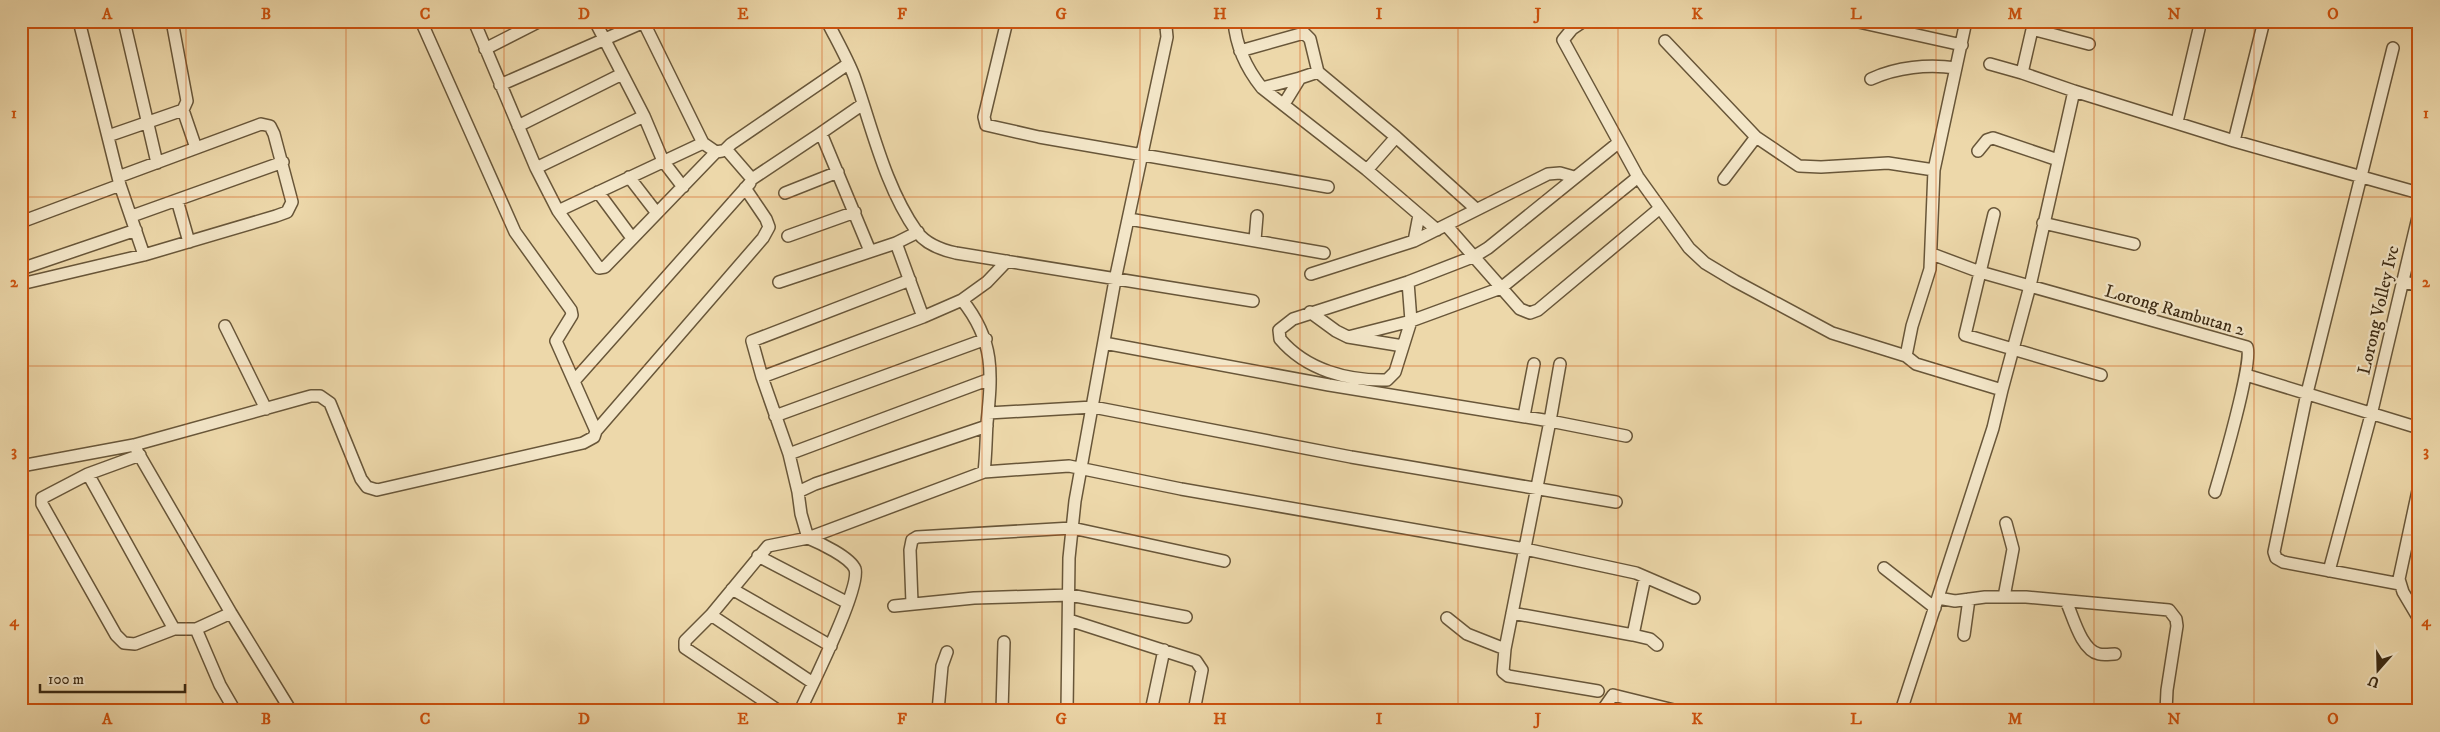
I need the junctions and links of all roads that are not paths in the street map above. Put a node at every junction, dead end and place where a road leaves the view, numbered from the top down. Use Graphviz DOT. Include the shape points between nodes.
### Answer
graph roads {
  1 [pos="79,21"];
  2 [pos="124,21"];
  3 [pos="172,21"];
  4 [pos="421,21"];
  5 [pos="474,21"];
  6 [pos="540,21"];
  7 [pos="596,21"];
  8 [pos="643,21"];
  9 [pos="827,21"];
  10 [pos="1007,21"];
  11 [pos="1161,21"];
  12 [pos="1234,21"];
  13 [pos="1584,21"];
  14 [pos="1854,21"];
  15 [pos="1966,21"];
  16 [pos="2264,21"];
  17 [pos="2033,25"];
  18 [pos="2199,29"];
  19 [pos="603,39"];
  20 [pos="1665,41"];
  21 [pos="2089,44"];
  22 [pos="1962,45"];
  23 [pos="2393,48"];
  24 [pos="485,49"];
  25 [pos="1240,51"];
  26 [pos="848,64"];
  27 [pos="1990,64"];
  28 [pos="1956,68"];
  29 [pos="1318,72"];
  30 [pos="2022,73"];
  31 [pos="622,74"];
  32 [pos="1300,78"];
  33 [pos="1871,79"];
  34 [pos="500,85"];
  35 [pos="1262,88"];
  36 [pos="2074,91"];
  37 [pos="863,104"];
  38 [pos="1284,104"];
  39 [pos="183,110"];
  40 [pos="644,116"];
  41 [pos="2177,122"];
  42 [pos="147,124"];
  43 [pos="518,126"];
  44 [pos="822,133"];
  45 [pos="108,136"];
  46 [pos="1396,137"];
  47 [pos="1756,137"];
  48 [pos="2234,141"];
  49 [pos="703,143"];
  50 [pos="1618,143"];
  51 [pos="196,148"];
  52 [pos="721,151"];
  53 [pos="1978,151"];
  54 [pos="1143,154"];
  55 [pos="663,160"];
  56 [pos="2058,160"];
  57 [pos="283,162"];
  58 [pos="157,163"];
  59 [pos="536,168"];
  60 [pos="1367,170"];
  61 [pos="1934,170"];
  62 [pos="838,172"];
  63 [pos="2361,176"];
  64 [pos="629,177"];
  65 [pos="1574,177"];
  66 [pos="1638,177"];
  67 [pos="1724,179"];
  68 [pos="119,181"];
  69 [pos="748,184"];
  70 [pos="684,187"];
  71 [pos="1328,187"];
  72 [pos="598,192"];
  73 [pos="785,193"];
  74 [pos="2419,193"];
  75 [pos="177,200"];
  76 [pos="1660,208"];
  77 [pos="1476,209"];
  78 [pos="558,211"];
  79 [pos="656,212"];
  80 [pos="855,212"];
  81 [pos="2419,213"];
  82 [pos="1994,214"];
  83 [pos="1419,215"];
  84 [pos="132,216"];
  85 [pos="1257,216"];
  86 [pos="1129,219"];
  87 [pos="21,222"];
  88 [pos="2043,223"];
  89 [pos="1442,227"];
  90 [pos="136,230"];
  91 [pos="918,232"];
  92 [pos="788,236"];
  93 [pos="632,238"];
  94 [pos="1256,240"];
  95 [pos="1414,241"];
  96 [pos="189,242"];
  97 [pos="896,243"];
  98 [pos="2134,244"];
  99 [pos="870,251"];
  100 [pos="1324,253"];
  101 [pos="1932,254"];
  102 [pos="144,255"];
  103 [pos="1475,256"];
  104 [pos="1007,261"];
  105 [pos="21,268"];
  106 [pos="1980,272"];
  107 [pos="1311,274"];
  108 [pos="910,280"];
  109 [pos="1115,280"];
  110 [pos="2402,281"];
  111 [pos="779,282"];
  112 [pos="1408,282"];
  113 [pos="21,284"];
  114 [pos="2030,286"];
  115 [pos="2419,286"];
  116 [pos="1501,288"];
  117 [pos="962,300"];
  118 [pos="1253,301"];
  119 [pos="1310,312"];
  120 [pos="923,317"];
  121 [pos="1411,321"];
  122 [pos="224,326"];
  123 [pos="1348,337"];
  124 [pos="986,339"];
  125 [pos="1104,343"];
  126 [pos="1403,346"];
  127 [pos="2014,350"];
  128 [pos="1906,356"];
  129 [pos="1534,364"];
  130 [pos="1560,364"];
  131 [pos="2101,375"];
  132 [pos="2246,375"];
  133 [pos="762,378"];
  134 [pos="990,380"];
  135 [pos="574,381"];
  136 [pos="2002,390"];
  137 [pos="2307,393"];
  138 [pos="1093,407"];
  139 [pos="266,409"];
  140 [pos="988,413"];
  141 [pos="2371,415"];
  142 [pos="775,416"];
  143 [pos="1524,416"];
  144 [pos="1550,421"];
  145 [pos="987,426"];
  146 [pos="2419,428"];
  147 [pos="596,431"];
  148 [pos="1626,436"];
  149 [pos="134,445"];
  150 [pos="788,454"];
  151 [pos="140,455"];
  152 [pos="21,466"];
  153 [pos="1080,468"];
  154 [pos="984,472"];
  155 [pos="88,474"];
  156 [pos="2419,486"];
  157 [pos="1537,489"];
  158 [pos="798,492"];
  159 [pos="2215,492"];
  160 [pos="1616,502"];
  161 [pos="2006,523"];
  162 [pos="1072,528"];
  163 [pos="808,538"];
  164 [pos="1525,549"];
  165 [pos="758,556"];
  166 [pos="1224,561"];
  167 [pos="1884,568"];
  168 [pos="2329,571"];
  169 [pos="1645,577"];
  170 [pos="2400,584"];
  171 [pos="732,590"];
  172 [pos="1070,595"];
  173 [pos="2004,597"];
  174 [pos="1694,598"];
  175 [pos="1969,599"];
  176 [pos="2066,601"];
  177 [pos="848,603"];
  178 [pos="912,603"];
  179 [pos="1937,603"];
  180 [pos="894,606"];
  181 [pos="231,613"];
  182 [pos="1512,613"];
  183 [pos="711,615"];
  184 [pos="1186,617"];
  185 [pos="1447,618"];
  186 [pos="2419,619"];
  187 [pos="1069,620"];
  188 [pos="174,629"];
  189 [pos="196,629"];
  190 [pos="1633,635"];
  191 [pos="1964,635"];
  192 [pos="1004,642"];
  193 [pos="1657,645"];
  194 [pos="831,646"];
  195 [pos="1505,649"];
  196 [pos="1164,650"];
  197 [pos="947,652"];
  198 [pos="2115,654"];
  199 [pos="813,683"];
  200 [pos="1598,691"];
  201 [pos="235,711"];
  202 [pos="291,711"];
  203 [pos="779,711"];
  204 [pos="800,711"];
  205 [pos="938,711"];
  206 [pos="1002,711"];
  207 [pos="1067,711"];
  208 [pos="1151,711"];
  209 [pos="1194,711"];
  210 [pos="1602,711"];
  211 [pos="1678,711"];
  212 [pos="1901,711"];
  213 [pos="2166,711"];
  1 -- 45 [label="street"];
  2 -- 42 [label="street"];
  3 -- 39 [label="street" via="187,101"];
  4 -- 135 [label="street" via="516,232 571,310 572,316 556,342"];
  5 -- 24 [label="street"];
  6 -- 24 [label="street"];
  7 -- 19 [label="street"];
  8 -- 19 [label="street"];
  8 -- 49 [label="street"];
  9 -- 26 [label="street"];
  10 -- 54 [label="street" via="984,117 986,125"];
  11 -- 54 [label="street" via="1167,34"];
  12 -- 25 [label="street"];
  13 -- 50 [label="street" via="1562,40"];
  14 -- 22 [label="street"];
  15 -- 22 [label="street"];
  16 -- 48 [label="street"];
  17 -- 21 [label="street"];
  17 -- 30 [label="street"];
  18 -- 41 [label="street"];
  19 -- 31 [label="street"];
  19 -- 34 [label="street"];
  20 -- 47 [label="street"];
  22 -- 28 [label="street"];
  23 -- 63 [label="street"];
  24 -- 34 [label="street"];
  25 -- 29 [label="street" via="1304,33 1310,39"];
  25 -- 35 [label="street"];
  26 -- 37 [label="street"];
  26 -- 52 [label="street"];
  27 -- 30 [label="street"];
  28 -- 33 [label="street" via="1934,65 1884,73"];
  28 -- 61 [label="street"];
  29 -- 32 [label="street"];
  29 -- 46 [label="street"];
  30 -- 36 [label="street"];
  31 -- 40 [label="street"];
  31 -- 43 [label="street"];
  32 -- 35 [label="street"];
  32 -- 38 [label="street"];
  34 -- 43 [label="street"];
  35 -- 38 [label="street"];
  36 -- 41 [label="street"];
  36 -- 56 [label="street"];
  37 -- 44 [label="street"];
  37 -- 91 [label="street" via="895,190"];
  38 -- 60 [label="street"];
  39 -- 42 [label="street"];
  39 -- 51 [label="street"];
  40 -- 55 [label="street"];
  40 -- 59 [label="street"];
  41 -- 48 [label="street"];
  42 -- 45 [label="street"];
  42 -- 58 [label="street"];
  43 -- 59 [label="street"];
  44 -- 62 [label="street"];
  44 -- 69 [label="street"];
  45 -- 68 [label="street"];
  46 -- 60 [label="street"];
  46 -- 77 [label="street"];
  47 -- 61 [label="street" via="1803,167 1888,163"];
  47 -- 67 [label="street"];
  48 -- 63 [label="street"];
  49 -- 52 [label="street"];
  49 -- 55 [label="street"];
  50 -- 65 [label="street"];
  50 -- 66 [label="street"];
  51 -- 57 [label="street" via="261,124 270,126"];
  51 -- 58 [label="street"];
  52 -- 69 [label="street"];
  52 -- 70 [label="street"];
  53 -- 56 [label="street" via="1993,138"];
  54 -- 71 [label="street"];
  54 -- 86 [label="street"];
  55 -- 64 [label="street"];
  55 -- 70 [label="street"];
  56 -- 88 [label="street"];
  57 -- 75 [label="street"];
  57 -- 96 [label="street" via="292,202 287,212"];
  58 -- 68 [label="street"];
  59 -- 78 [label="street"];
  60 -- 83 [label="street"];
  61 -- 101 [label="street"];
  62 -- 73 [label="street"];
  62 -- 80 [label="street"];
  63 -- 74 [label="street"];
  63 -- 137 [label="street"];
  64 -- 72 [label="street"];
  64 -- 79 [label="street"];
  65 -- 77 [label="street" via="1548,174"];
  65 -- 103 [label="street"];
  66 -- 76 [label="street"];
  66 -- 116 [label="street"];
  68 -- 84 [label="street"];
  68 -- 87 [label="street"];
  69 -- 135 [label="street"];
  69 -- 147 [label="street" via="769,227"];
  70 -- 79 [label="street"];
  72 -- 78 [label="street"];
  72 -- 93 [label="street"];
  75 -- 84 [label="street"];
  75 -- 96 [label="street"];
  76 -- 116 [label="street" via="1534,312 1520,308"];
  76 -- 128 [label="street" via="1688,248 1705,263 1832,333"];
  77 -- 89 [label="street"];
  78 -- 93 [label="street" via="599,268 605,267"];
  79 -- 93 [label="street"];
  80 -- 92 [label="street"];
  80 -- 99 [label="street"];
  81 -- 110 [label="street, Lorong Volley Ivc"];
  82 -- 106 [label="street"];
  83 -- 89 [label="street"];
  83 -- 95 [label="street"];
  84 -- 90 [label="street"];
  85 -- 94 [label="street"];
  86 -- 94 [label="street"];
  86 -- 109 [label="street"];
  88 -- 98 [label="street"];
  88 -- 114 [label="street"];
  89 -- 95 [label="street"];
  89 -- 103 [label="street"];
  90 -- 102 [label="street"];
  90 -- 105 [label="street"];
  91 -- 97 [label="street"];
  91 -- 104 [label="street" via="931,244 949,252"];
  94 -- 100 [label="street"];
  95 -- 107 [label="street"];
  96 -- 102 [label="street"];
  97 -- 99 [label="street"];
  97 -- 108 [label="street"];
  99 -- 111 [label="street"];
  101 -- 106 [label="street, Lorong Rambutan 2"];
  101 -- 128 [label="street"];
  102 -- 113 [label="street"];
  103 -- 112 [label="street"];
  103 -- 116 [label="street"];
  104 -- 109 [label="street"];
  104 -- 117 [label="street" via="987,282"];
  106 -- 114 [label="street, Lorong Rambutan 2"];
  106 -- 127 [label="street" via="1965,335"];
  108 -- 120 [label="street"];
  108 -- 133 [label="street" via="755,338 751,344"];
  109 -- 118 [label="street"];
  109 -- 125 [label="street"];
  110 -- 115 [label="street"];
  110 -- 141 [label="street, Lorong Volley Ivc"];
  112 -- 119 [label="street"];
  112 -- 121 [label="street"];
  114 -- 127 [label="street"];
  114 -- 132 [label="street, Lorong Rambutan 2" via="2245,346 2249,352"];
  116 -- 121 [label="street"];
  117 -- 120 [label="street"];
  117 -- 124 [label="street"];
  119 -- 123 [label="street"];
  119 -- 126 [label="street" via="1283,326 1279,330 1280,339 1305,359 1334,375 1387,380 1395,372"];
  120 -- 133 [label="street"];
  121 -- 123 [label="street"];
  121 -- 126 [label="street"];
  122 -- 139 [label="street"];
  123 -- 126 [label="street"];
  124 -- 134 [label="street"];
  124 -- 142 [label="street"];
  125 -- 138 [label="street"];
  125 -- 143 [label="street" via="1330,385"];
  127 -- 131 [label="street"];
  127 -- 136 [label="street"];
  128 -- 136 [label="street" via="1916,364"];
  129 -- 143 [label="street"];
  130 -- 144 [label="street"];
  132 -- 137 [label="street"];
  132 -- 159 [label="street, Lorong Rambutan 2"];
  133 -- 142 [label="street"];
  134 -- 140 [label="street"];
  134 -- 150 [label="street"];
  135 -- 147 [label="street"];
  136 -- 179 [label="street"];
  137 -- 141 [label="street"];
  137 -- 168 [label="street" via="2274,552 2276,558 2283,562"];
  138 -- 140 [label="street"];
  138 -- 153 [label="street"];
  138 -- 157 [label="street"];
  139 -- 147 [label="street" via="310,396 320,396 330,403 361,479 368,487 377,490 583,443 591,440"];
  139 -- 149 [label="street"];
  140 -- 145 [label="street"];
  141 -- 146 [label="street"];
  141 -- 168 [label="street, Lorong Volley Ivc"];
  142 -- 150 [label="street"];
  143 -- 144 [label="street"];
  144 -- 148 [label="street"];
  144 -- 157 [label="street"];
  145 -- 154 [label="street"];
  145 -- 158 [label="street" via="833,477"];
  149 -- 151 [label="street"];
  149 -- 152 [label="street"];
  150 -- 158 [label="street"];
  151 -- 155 [label="street"];
  151 -- 181 [label="street"];
  153 -- 154 [label="street"];
  153 -- 162 [label="street"];
  153 -- 164 [label="street" via="1181,489"];
  154 -- 163 [label="street"];
  155 -- 188 [label="street"];
  155 -- 188 [label="street" via="47,494 42,498 42,504 116,635 124,643 135,644"];
  156 -- 170 [label="street"];
  157 -- 160 [label="street"];
  157 -- 164 [label="street"];
  158 -- 163 [label="street"];
  161 -- 173 [label="street" via="2013,549"];
  162 -- 166 [label="street"];
  162 -- 172 [label="street"];
  162 -- 178 [label="street" via="917,537 912,540 910,550"];
  163 -- 165 [label="street" via="776,542"];
  163 -- 177 [label="street" via="830,548 854,568 856,576"];
  164 -- 169 [label="street"];
  164 -- 182 [label="street"];
  165 -- 171 [label="street"];
  165 -- 177 [label="street"];
  167 -- 179 [label="street"];
  168 -- 170 [label="street"];
  169 -- 174 [label="street"];
  169 -- 190 [label="street"];
  170 -- 186 [label="street"];
  171 -- 183 [label="street"];
  171 -- 194 [label="street"];
  172 -- 178 [label="street"];
  172 -- 184 [label="street"];
  172 -- 187 [label="street"];
  173 -- 175 [label="street"];
  173 -- 176 [label="street"];
  175 -- 179 [label="street"];
  175 -- 191 [label="street"];
  176 -- 198 [label="street" via="2083,640 2090,648 2098,654"];
  176 -- 213 [label="street" via="2172,613 2177,626"];
  177 -- 194 [label="street"];
  178 -- 180 [label="street"];
  179 -- 212 [label="street"];
  181 -- 189 [label="street"];
  181 -- 202 [label="street"];
  182 -- 190 [label="street"];
  182 -- 195 [label="street"];
  183 -- 199 [label="street"];
  183 -- 203 [label="street" via="684,641 685,648"];
  185 -- 195 [label="street" via="1467,634"];
  187 -- 196 [label="street"];
  187 -- 207 [label="street"];
  188 -- 189 [label="street"];
  189 -- 201 [label="street"];
  190 -- 193 [label="street" via="1650,639"];
  192 -- 206 [label="street"];
  194 -- 199 [label="street"];
  195 -- 200 [label="street" via="1503,672 1508,676"];
  196 -- 208 [label="street"];
  196 -- 209 [label="street" via="1196,661 1202,667"];
  197 -- 205 [label="street" via="942,666"];
  199 -- 204 [label="street"];
  210 -- 211 [label="street" via="1614,695"];
}
